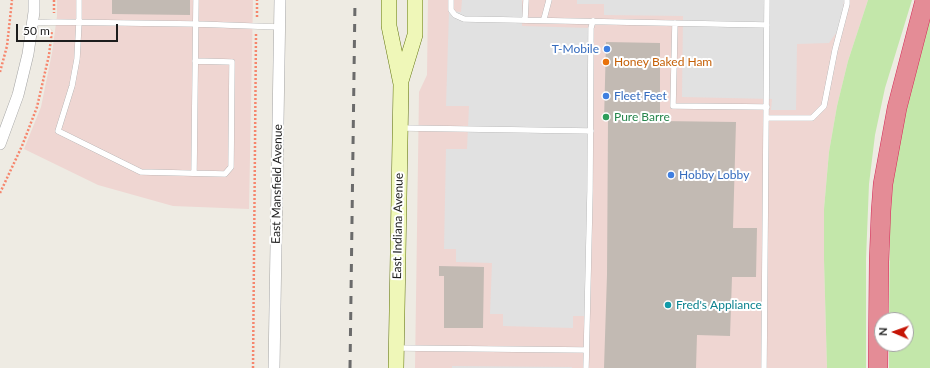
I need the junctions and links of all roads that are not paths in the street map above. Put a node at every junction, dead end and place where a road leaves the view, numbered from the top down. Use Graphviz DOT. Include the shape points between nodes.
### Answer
graph roads {
  1 [pos="34,0"];
  2 [pos="79,0"];
  3 [pos="196,0"];
  4 [pos="280,0"];
  5 [pos="389,0"];
  6 [pos="415,0"];
  7 [pos="451,0"];
  8 [pos="526,0"];
  9 [pos="549,0"];
  10 [pos="767,0"];
  11 [pos="847,0"];
  12 [pos="925,0"];
  13 [pos="525,19"];
  14 [pos="544,20"];
  15 [pos="593,21"];
  16 [pos="79,22"];
  17 [pos="32,23"];
  18 [pos="675,23"];
  19 [pos="196,24"];
  20 [pos="767,25"];
  21 [pos="280,27"];
  22 [pos="195,61"];
  23 [pos="401,84"];
  24 [pos="767,107"];
  25 [pos="766,118"];
  26 [pos="400,128"];
  27 [pos="591,131"];
  28 [pos="0,144"];
  29 [pos="194,173"];
  30 [pos="396,348"];
  31 [pos="586,350"];
  32 [pos="274,368"];
  33 [pos="396,368"];
  34 [pos="586,368"];
  35 [pos="764,368"];
  36 [pos="878,368"];
  1 -- 17 [label="street"];
  2 -- 16 [label="lane"];
  3 -- 19 [label="lane"];
  4 -- 21 [label="street, East Mansfield Avenue"];
  5 -- 23 [label="main road, East Indiana Avenue" via="389,26"];
  6 -- 23 [label="main road, East Indiana Avenue" via="415,35"];
  7 -- 13 [label="lane" via="451,10 455,16 464,19"];
  8 -- 13 [label="lane"];
  9 -- 14 [label="lane"];
  10 -- 20 [label="lane"];
  11 -- 25 [label="lane" via="824,106 812,118"];
  12 -- 36 [label="highway" via="897,108 884,184 879,262"];
  13 -- 14 [label="lane"];
  14 -- 15 [label="lane"];
  15 -- 18 [label="lane"];
  15 -- 27 [label="lane"];
  16 -- 17 [label="lane"];
  16 -- 19 [label="lane"];
  16 -- 29 [label="lane" via="72,86 58,131 141,172"];
  17 -- 28 [label="street" via="18,95"];
  18 -- 20 [label="lane"];
  18 -- 24 [label="lane" via="673,106"];
  19 -- 21 [label="lane"];
  19 -- 22 [label="lane"];
  20 -- 24 [label="lane"];
  21 -- 32 [label="street, East Mansfield Avenue"];
  22 -- 29 [label="lane"];
  22 -- 29 [label="lane" via="232,62 231,167 225,174"];
  23 -- 26 [label="main road, East Indiana Avenue"];
  24 -- 25 [label="lane"];
  25 -- 35 [label="lane"];
  26 -- 27 [label="lane"];
  26 -- 30 [label="main road, East Indiana Avenue"];
  27 -- 31 [label="lane"];
  30 -- 31 [label="lane"];
  30 -- 33 [label="main road, East Indiana Avenue"];
  31 -- 34 [label="lane"];
}
